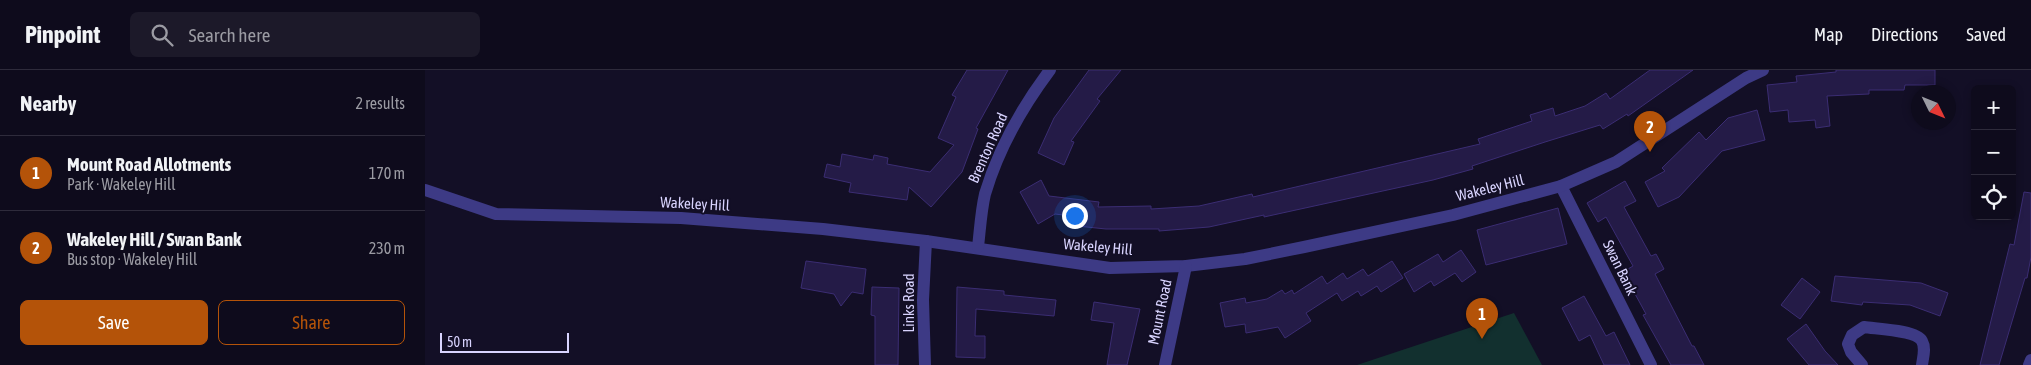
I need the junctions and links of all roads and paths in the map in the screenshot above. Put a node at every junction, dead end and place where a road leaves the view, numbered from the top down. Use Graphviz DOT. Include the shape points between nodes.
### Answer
graph roads {
  1 [pos="1050,70"];
  2 [pos="1763,70"];
  3 [pos="1561,186"];
  4 [pos="425,190"];
  5 [pos="926,241"];
  6 [pos="978,247"];
  7 [pos="1186,266"];
  8 [pos="2031,360"];
  9 [pos="925,365"];
  10 [pos="1165,365"];
  11 [pos="1651,365"];
  12 [pos="1862,365"];
  13 [pos="1921,365"];
  14 [pos="2029,365"];
  1 -- 6 [label="street, Brenton Road" via="1026,106 1000,157 985,194"];
  2 -- 3 [label="street, Wakeley Hill" via="1616,162"];
  3 -- 7 [label="street, Wakeley Hill" via="1453,215 1296,249"];
  3 -- 11 [label="street, Swan Bank"];
  4 -- 5 [label="street, Wakeley Hill" via="496,214 681,218"];
  5 -- 6 [label="street, Wakeley Hill"];
  5 -- 9 [label="street, Links Road" via="923,300"];
  6 -- 7 [label="street, Wakeley Hill" via="1110,268"];
  7 -- 10 [label="street, Mount Road"];
  8 -- 14 [label="street"];
  12 -- 13 [label="street" via="1848,344 1852,335 1864,328 1914,334 1921,339 1924,348"];
}
